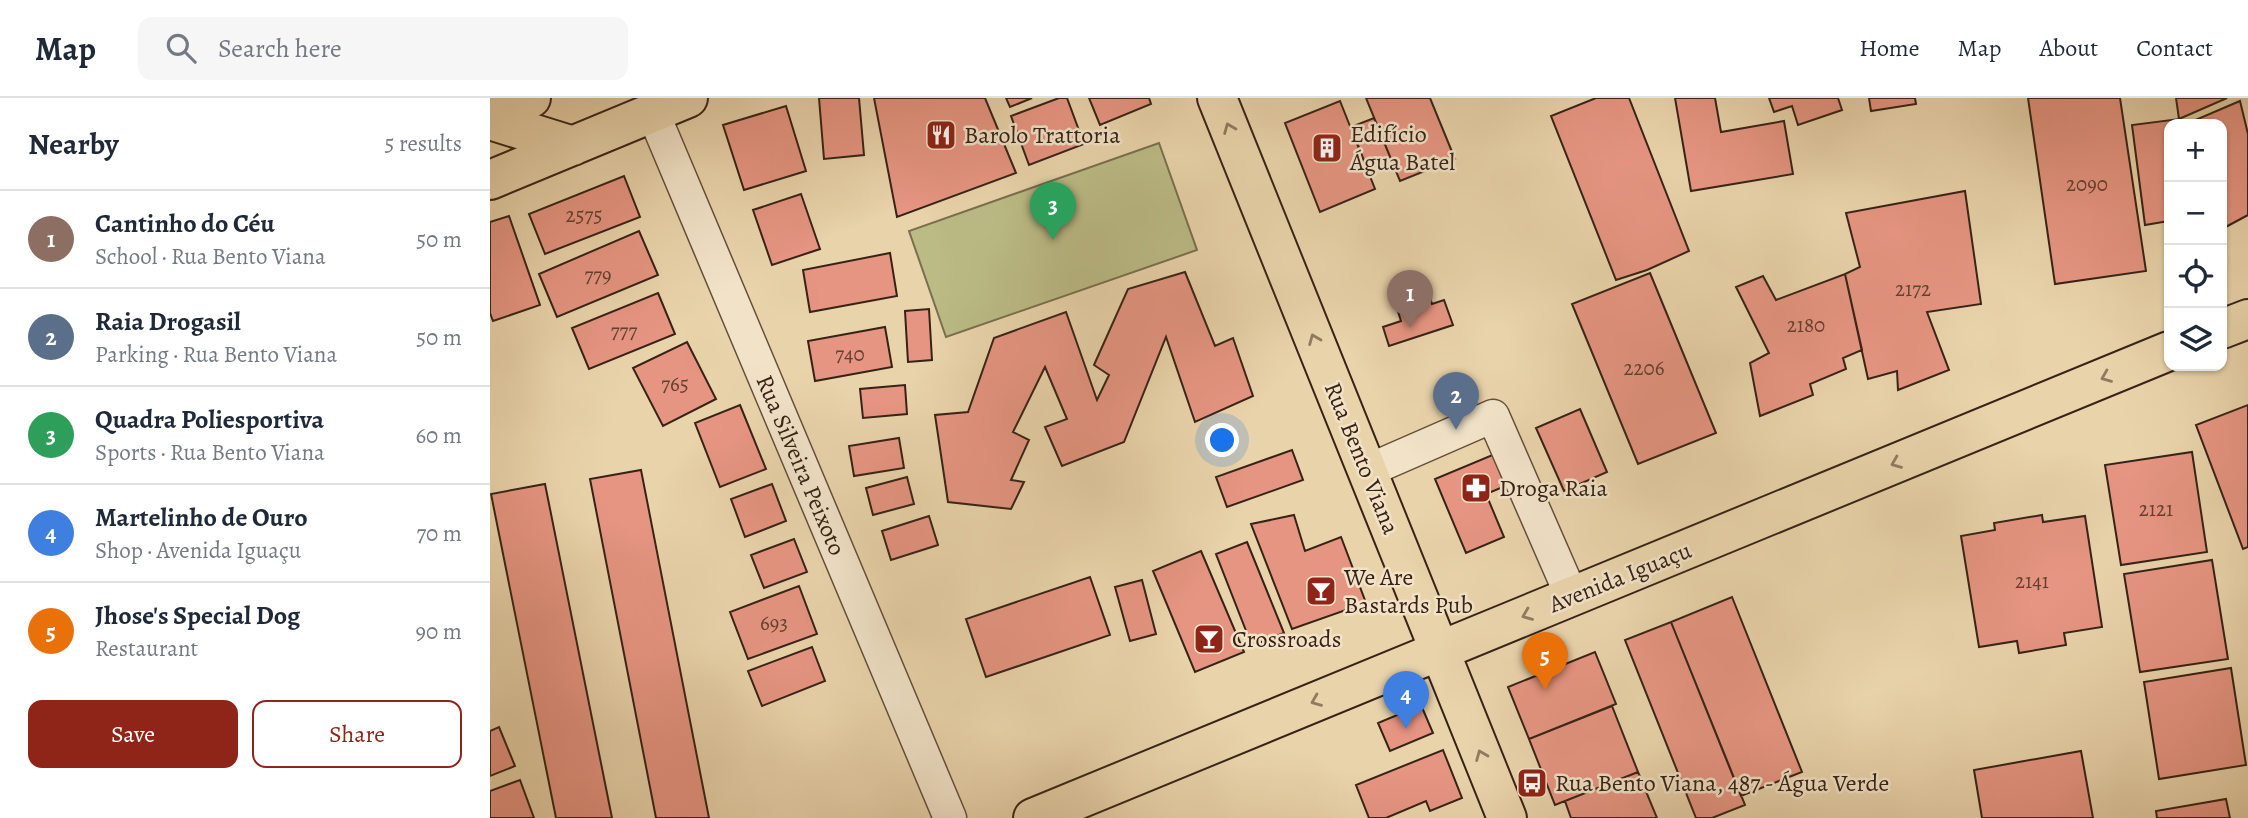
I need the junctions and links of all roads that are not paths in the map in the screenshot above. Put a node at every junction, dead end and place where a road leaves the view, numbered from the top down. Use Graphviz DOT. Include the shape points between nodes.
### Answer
graph roads {
  1 [pos="531,98"];
  2 [pos="688,98"];
  3 [pos="1217,98"];
  4 [pos="653,113"];
  5 [pos="490,118"];
  6 [pos="573,146"];
  7 [pos="490,180"];
  8 [pos="2248,319"];
  9 [pos="2227,328"];
  10 [pos="2164,353"];
  11 [pos="1367,471"];
  12 [pos="1572,597"];
  13 [pos="1440,651"];
  14 [pos="950,818"];
  15 [pos="1033,818"];
  16 [pos="1507,818"];
  1 -- 5 [label="main road"];
  2 -- 4 [label="main road"];
  11 -- 3 [label="main road, Rua Bento Viana, one-way"];
  4 -- 6 [label="main road"];
  4 -- 14 [label="street, Rua Silveira Peixoto"];
  5 -- 6 [label="main road"];
  6 -- 7 [label="main road"];
  8 -- 9 [label="main road"];
  10 -- 12 [label="main road, Avenida Iguaçu, one-way"];
  11 -- 12 [label="street" via="1493,416"];
  11 -- 13 [label="main road, Rua Bento Viana"];
  12 -- 13 [label="main road, Avenida Iguaçu, one-way"];
  13 -- 15 [label="main road, Avenida Iguaçu, one-way"];
  16 -- 13 [label="main road, Rua Bento Viana, one-way"];
}
